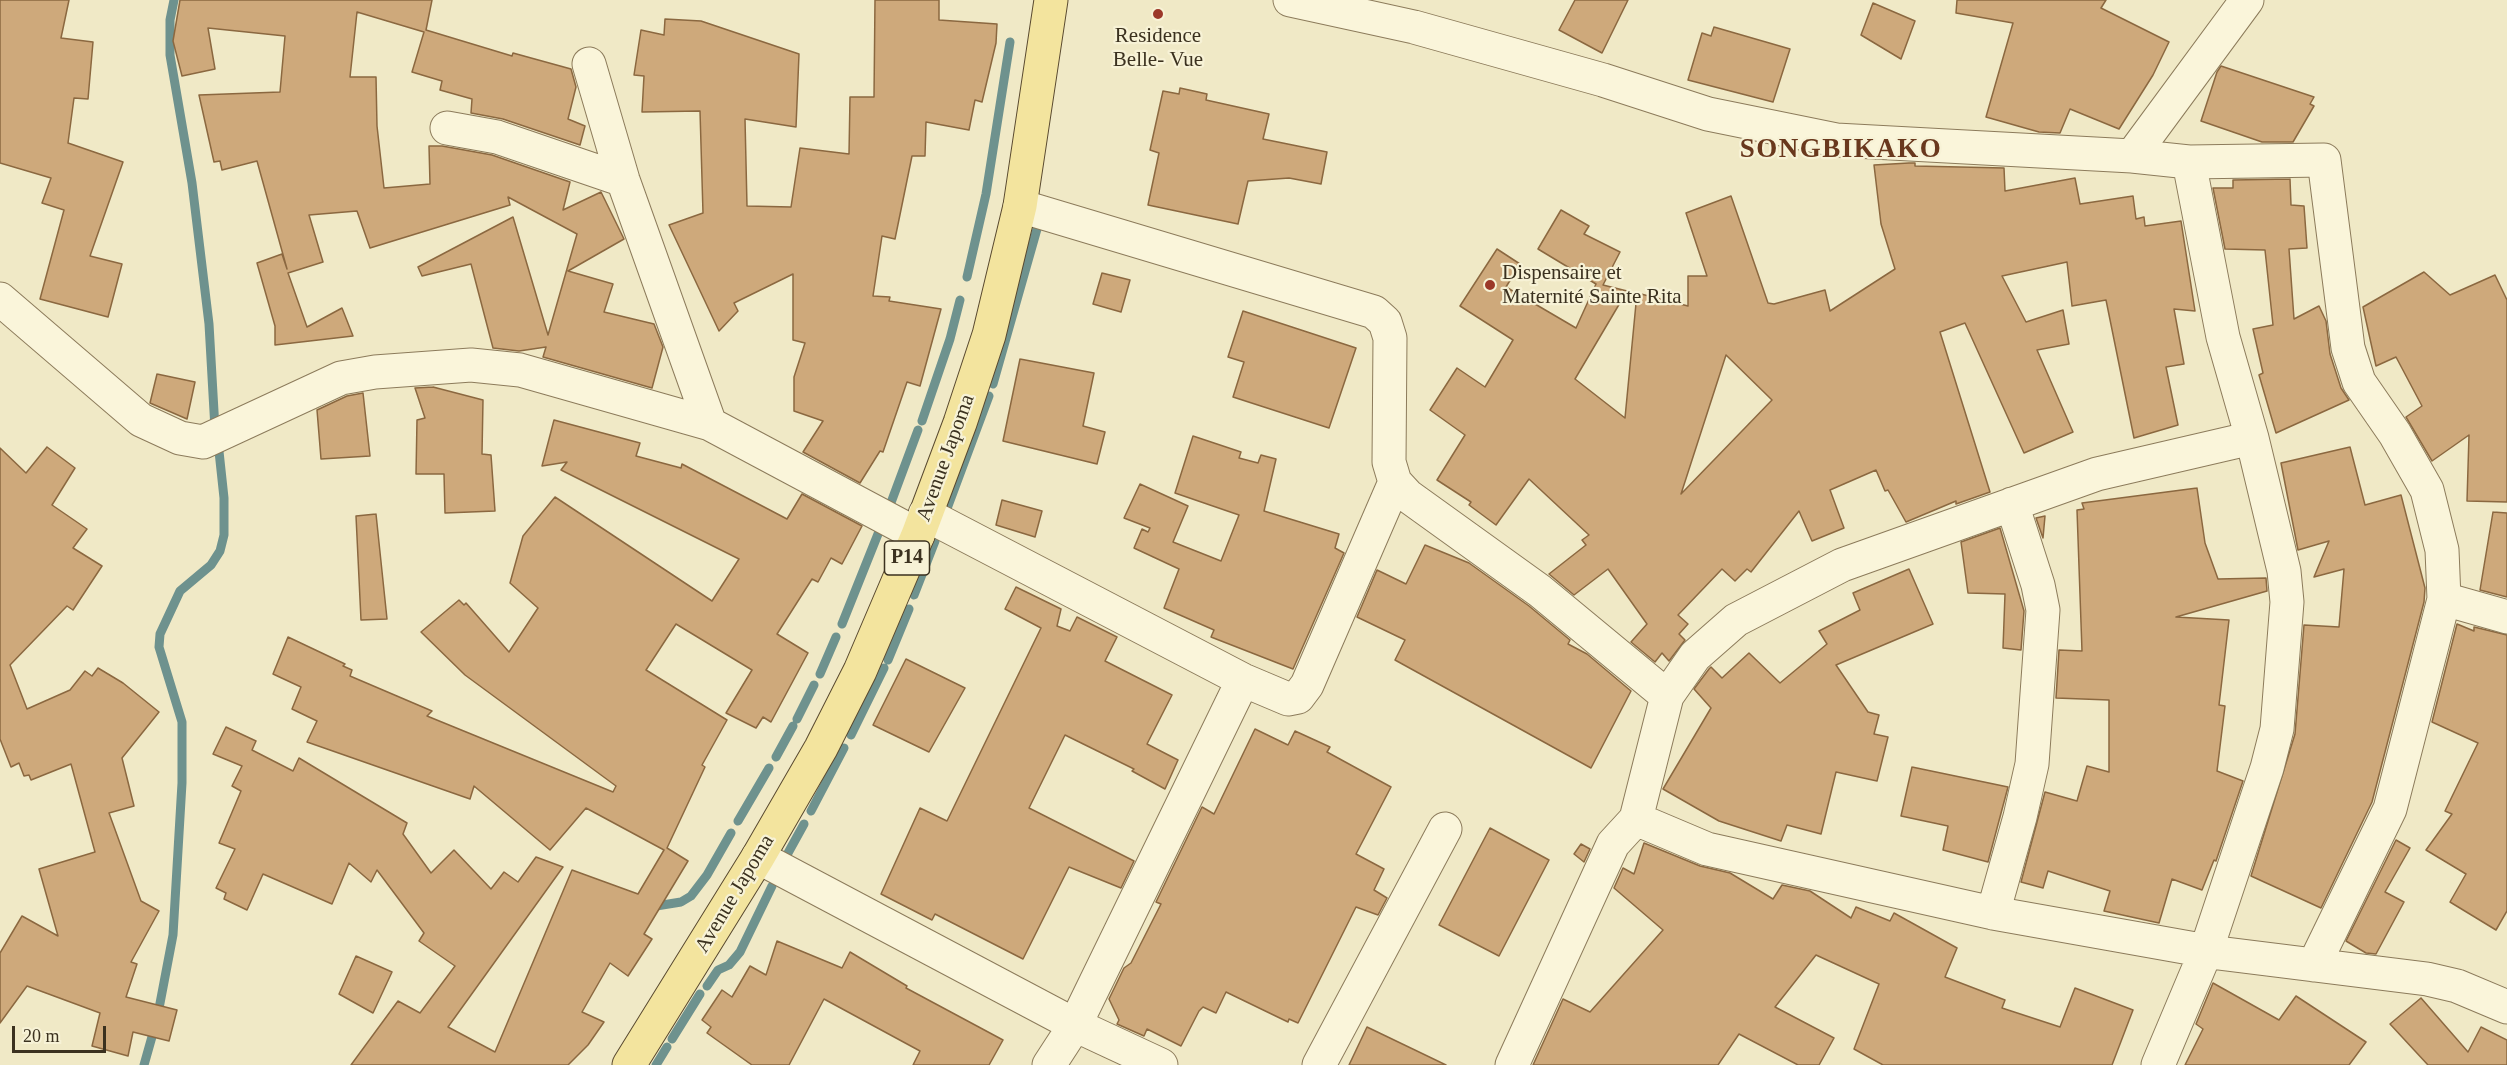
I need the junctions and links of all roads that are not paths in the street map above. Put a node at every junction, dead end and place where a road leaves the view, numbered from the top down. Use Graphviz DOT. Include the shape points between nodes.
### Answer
graph roads {
  1 [pos="1051,0"];
  2 [pos="1290,0"];
  3 [pos="2247,0"];
  4 [pos="589,64"];
  5 [pos="447,128"];
  6 [pos="2132,156"];
  7 [pos="2189,162"];
  8 [pos="623,180"];
  9 [pos="1020,206"];
  10 [pos="0,299"];
  11 [pos="710,424"];
  12 [pos="2252,438"];
  13 [pos="1395,482"];
  14 [pos="2012,504"];
  15 [pos="921,524"];
  16 [pos="2444,599"];
  17 [pos="2507,617"];
  18 [pos="1243,680"];
  19 [pos="1667,696"];
  20 [pos="1636,819"];
  21 [pos="1445,829"];
  22 [pos="758,857"];
  23 [pos="1993,913"];
  24 [pos="2206,951"];
  25 [pos="2314,965"];
  26 [pos="2507,1007"];
  27 [pos="1075,1025"];
  28 [pos="629,1065"];
  29 [pos="1048,1065"];
  30 [pos="1161,1065"];
  31 [pos="1319,1065"];
  32 [pos="1512,1065"];
  33 [pos="2158,1065"];
  1 -- 9 [label="main road, Avenue Japoma / P14"];
  2 -- 6 [label="street" via="1414,27 1708,114 1836,140"];
  3 -- 6 [label="street"];
  4 -- 8 [label="street"];
  5 -- 8 [label="street" via="497,137"];
  6 -- 7 [label="street"];
  7 -- 12 [label="street" via="2223,337"];
  7 -- 16 [label="street" via="2324,160 2348,348 2359,382 2427,490 2442,550"];
  8 -- 11 [label="street"];
  9 -- 13 [label="street" via="1374,312 1385,322 1390,338 1389,462"];
  9 -- 15 [label="main road, Avenue Japoma / P14" via="988,335 960,423"];
  10 -- 11 [label="street" via="141,420 180,438 203,442 341,378 471,365 520,370"];
  11 -- 15 [label="street"];
  12 -- 14 [label="street" via="2097,474"];
  12 -- 24 [label="street" via="2286,591 2277,729"];
  13 -- 18 [label="street" via="1298,697 1288,699"];
  13 -- 19 [label="street" via="1408,496 1540,591"];
  14 -- 19 [label="street" via="1842,565 1736,620 1695,656"];
  14 -- 23 [label="street" via="2043,610 2032,764"];
  15 -- 18 [label="street"];
  15 -- 22 [label="main road, Avenue Japoma / P14" via="860,671"];
  16 -- 17 [label="street"];
  16 -- 25 [label="street" via="2390,809"];
  18 -- 27 [label="street"];
  19 -- 20 [label="street"];
  20 -- 23 [label="street" via="1707,849"];
  20 -- 32 [label="street" via="1609,851"];
  21 -- 31 [label="street"];
  22 -- 27 [label="street"];
  22 -- 28 [label="main road, Avenue Japoma / P14"];
  23 -- 24 [label="street"];
  24 -- 25 [label="street"];
  24 -- 33 [label="street"];
  25 -- 26 [label="street" via="2427,979 2457,986"];
  27 -- 29 [label="street"];
  27 -- 30 [label="street"];
}
